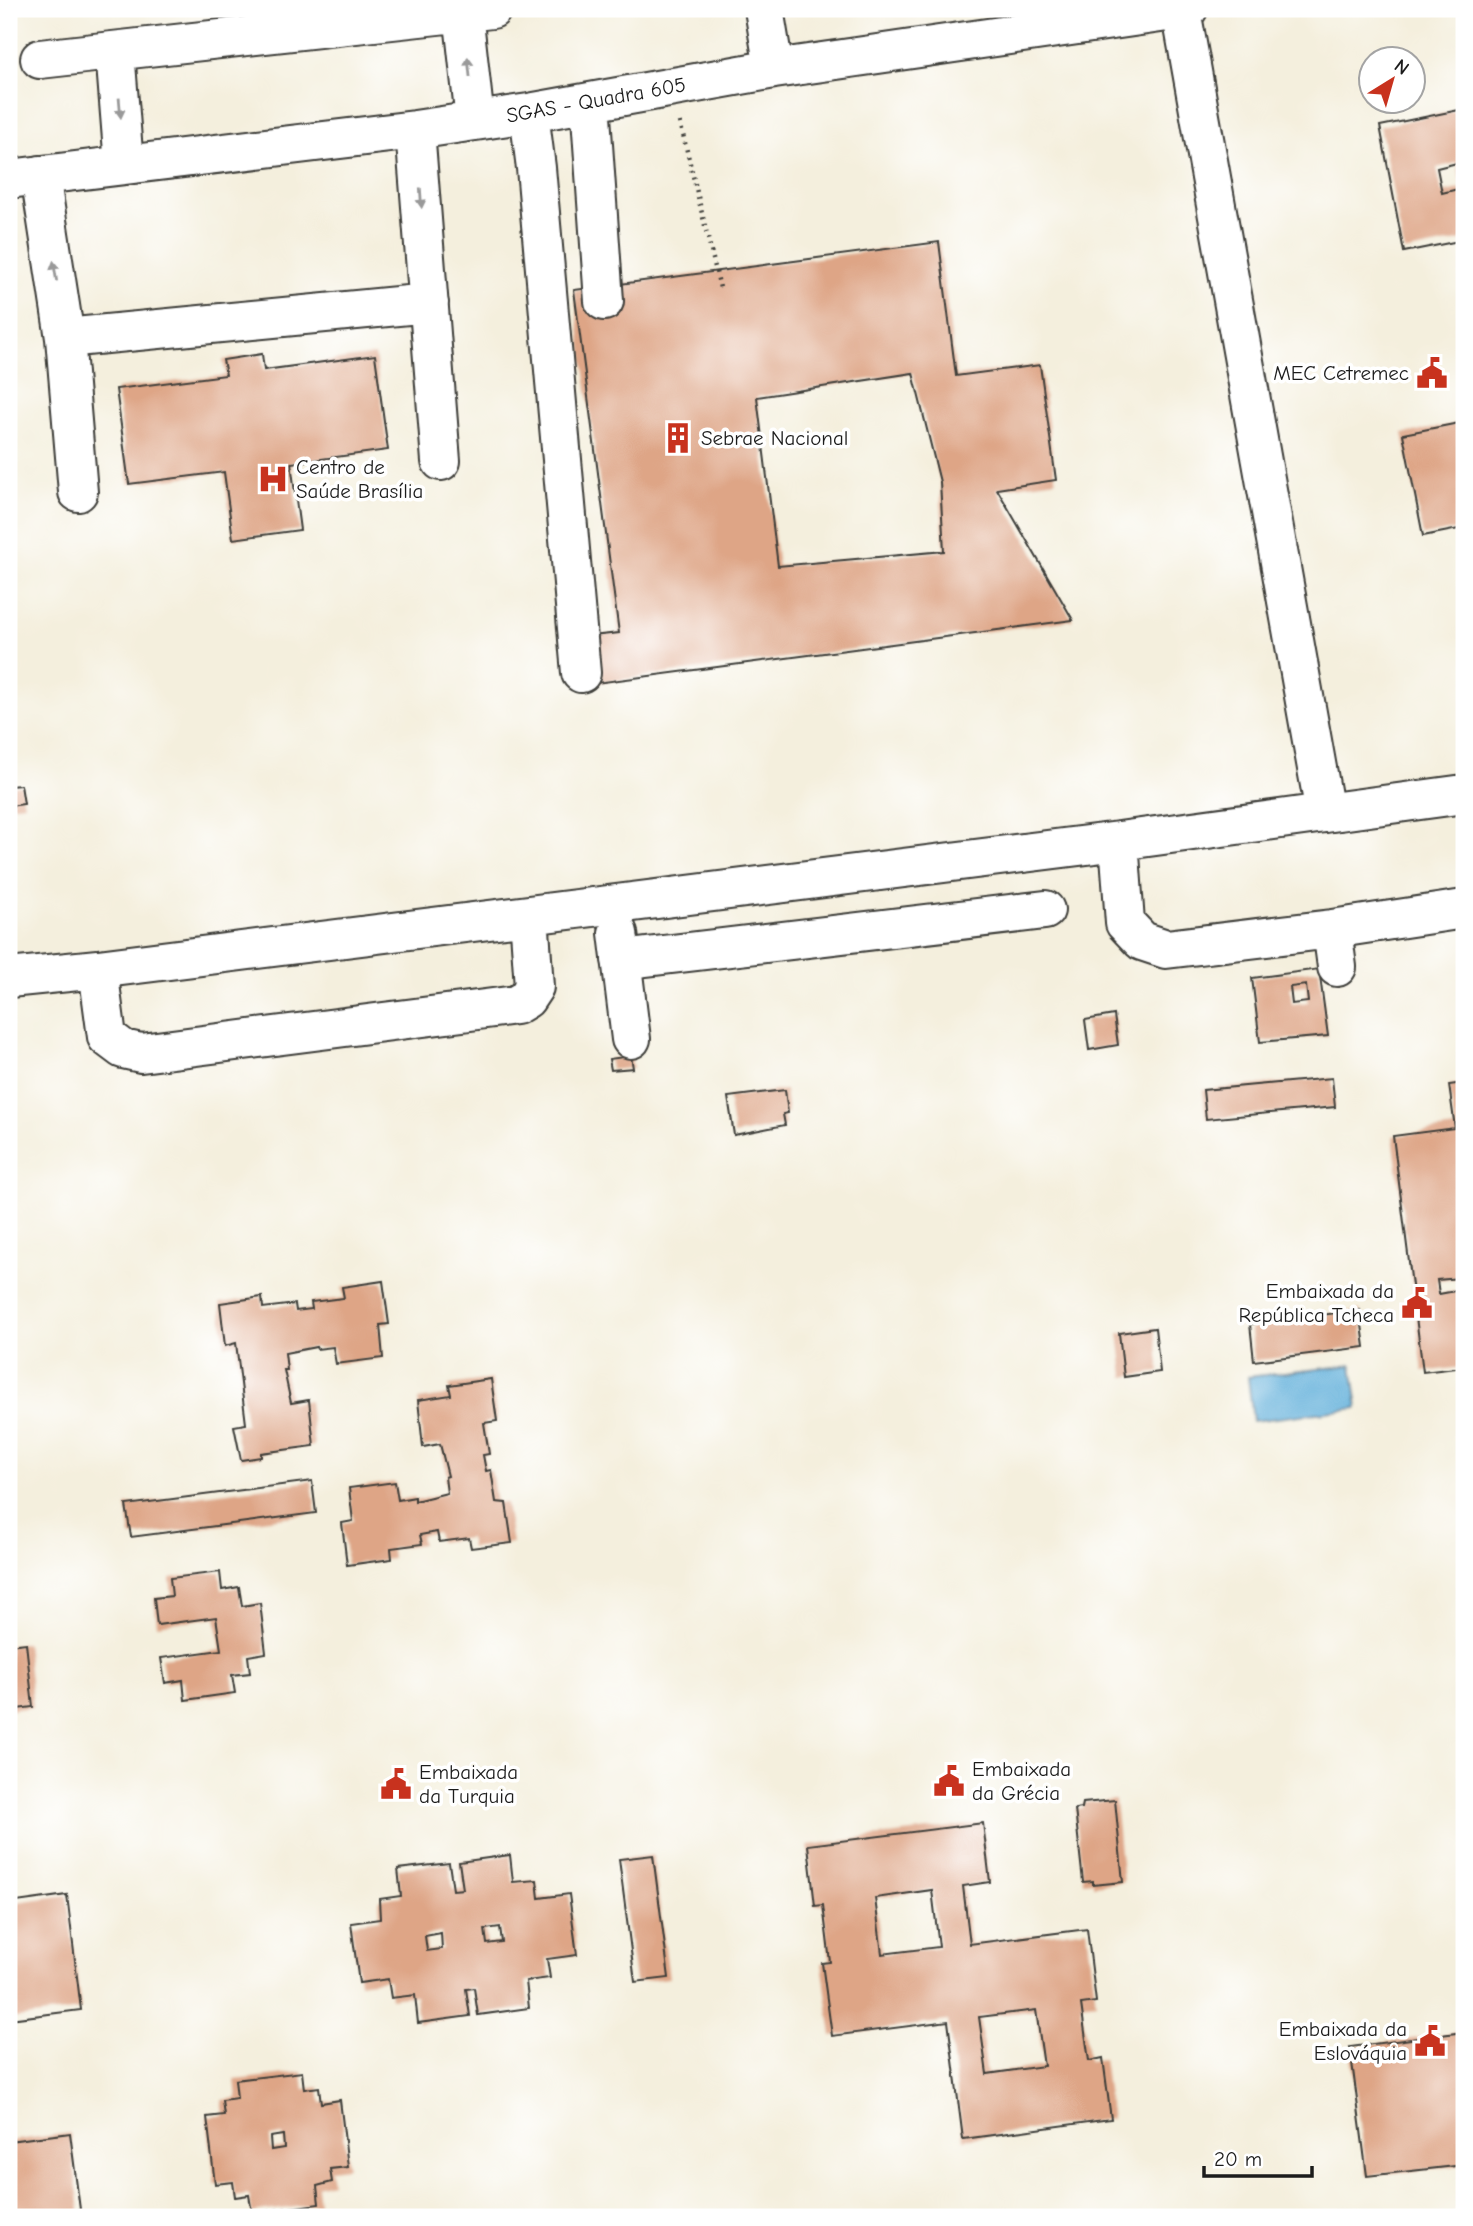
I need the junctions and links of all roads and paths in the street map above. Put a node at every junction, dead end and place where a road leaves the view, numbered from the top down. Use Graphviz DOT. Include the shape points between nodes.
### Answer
graph roads {
  1 [pos="764,9"];
  2 [pos="1185,9"];
  3 [pos="478,10"];
  4 [pos="970,25"];
  5 [pos="115,51"];
  6 [pos="40,60"];
  7 [pos="774,69"];
  8 [pos="671,87"];
  9 [pos="590,102"];
  10 [pos="529,113"];
  11 [pos="475,121"];
  12 [pos="415,130"];
  13 [pos="124,166"];
  14 [pos="24,177"];
  15 [pos="720,288"];
  16 [pos="604,301"];
  17 [pos="429,303"];
  18 [pos="65,338"];
  19 [pos="440,461"];
  20 [pos="78,492"];
  21 [pos="581,673"];
  22 [pos="1464,794"];
  23 [pos="1325,813"];
  24 [pos="1119,841"];
  25 [pos="614,905"];
  26 [pos="1464,909"];
  27 [pos="1045,910"];
  28 [pos="529,915"];
  29 [pos="1332,929"];
  30 [pos="621,960"];
  31 [pos="1337,967"];
  32 [pos="98,969"];
  33 [pos="9,978"];
  34 [pos="631,1039"];
  1 -- 7 [label="street"];
  2 -- 4 [label="street, SGAS - Quadra 605"];
  2 -- 23 [label="street"];
  3 -- 5 [label="street"];
  11 -- 3 [label="street, one-way"];
  4 -- 7 [label="street, SGAS - Quadra 605"];
  5 -- 6 [label="street"];
  5 -- 13 [label="street, one-way"];
  7 -- 8 [label="street, SGAS - Quadra 605"];
  8 -- 9 [label="street, SGAS - Quadra 605"];
  8 -- 15 [label="path"];
  9 -- 10 [label="street, SGAS - Quadra 605"];
  9 -- 16 [label="street"];
  10 -- 11 [label="street, SGAS - Quadra 605"];
  10 -- 21 [label="street"];
  11 -- 12 [label="street, SGAS - Quadra 605"];
  12 -- 13 [label="street, SGAS - Quadra 605"];
  12 -- 17 [label="street, one-way"];
  13 -- 14 [label="street, SGAS - Quadra 605"];
  18 -- 14 [label="street, one-way"];
  17 -- 18 [label="street"];
  17 -- 19 [label="street"];
  18 -- 20 [label="street"];
  22 -- 23 [label="street"];
  23 -- 24 [label="street"];
  24 -- 25 [label="street"];
  24 -- 29 [label="street" via="1125,922 1142,942 1166,949"];
  25 -- 28 [label="street"];
  25 -- 30 [label="street"];
  26 -- 29 [label="street"];
  27 -- 30 [label="street"];
  28 -- 32 [label="street"];
  28 -- 32 [label="street" via="534,987 516,1005 167,1050 141,1053 124,1049 107,1037"];
  29 -- 31 [label="street"];
  30 -- 34 [label="street"];
  32 -- 33 [label="street"];
}
